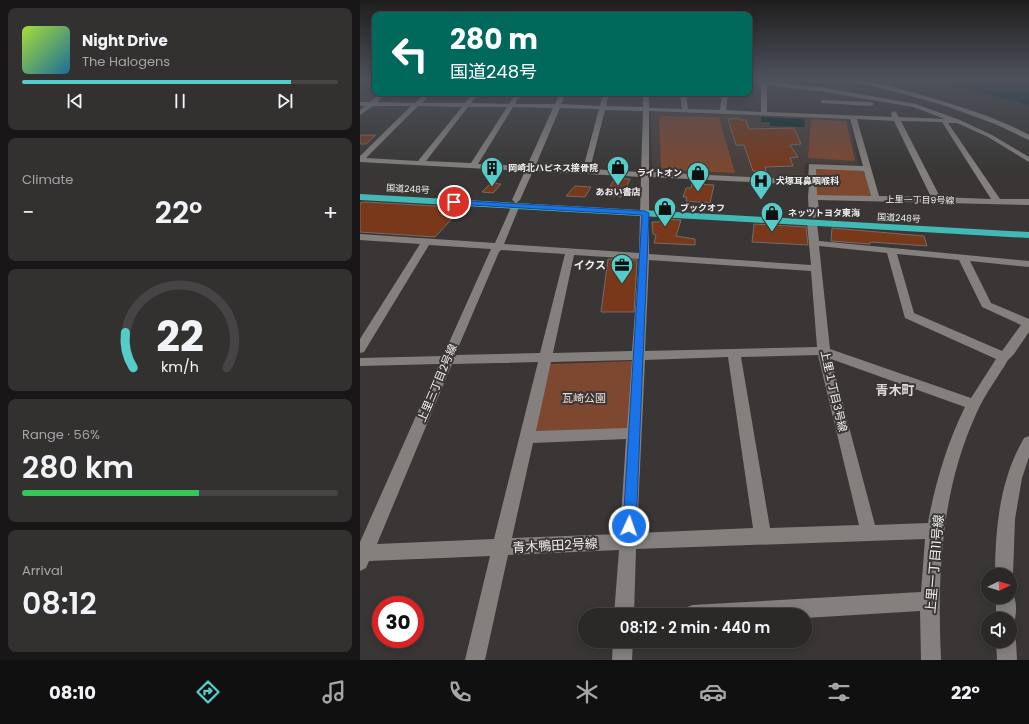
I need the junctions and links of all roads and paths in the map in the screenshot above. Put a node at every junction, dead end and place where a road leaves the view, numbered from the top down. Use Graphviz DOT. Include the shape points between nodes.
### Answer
graph roads {
  1 [pos="412,110"];
  2 [pos="463,110"];
  3 [pos="509,110"];
  4 [pos="555,110"];
  5 [pos="602,110"];
  6 [pos="642,110"];
  7 [pos="646,110"];
  8 [pos="764,110"];
  9 [pos="817,110"];
  10 [pos="893,110"];
  11 [pos="927,110"];
  12 [pos="961,110"];
  13 [pos="685,111"];
  14 [pos="722,112"];
  15 [pos="764,114"];
  16 [pos="812,116"];
  17 [pos="852,117"];
  18 [pos="898,119"];
  19 [pos="944,121"];
  20 [pos="958,121"];
  21 [pos="1029,138"];
  22 [pos="360,160"];
  23 [pos="1029,160"];
  24 [pos="420,163"];
  25 [pos="474,166"];
  26 [pos="530,168"];
  27 [pos="867,169"];
  28 [pos="586,171"];
  29 [pos="646,174"];
  30 [pos="812,183"];
  31 [pos="360,191"];
  32 [pos="360,197"];
  33 [pos="812,197"];
  34 [pos="876,199"];
  35 [pos="937,200"];
  36 [pos="998,202"];
  37 [pos="516,203"];
  38 [pos="1027,205"];
  39 [pos="645,210"];
  40 [pos="813,219"];
  41 [pos="1029,228"];
  42 [pos="1029,235"];
  43 [pos="360,238"];
  44 [pos="426,242"];
  45 [pos="814,243"];
  46 [pos="498,247"];
  47 [pos="891,251"];
  48 [pos="570,252"];
  49 [pos="644,256"];
  50 [pos="963,258"];
  51 [pos="1029,264"];
  52 [pos="816,268"];
  53 [pos="1029,323"];
  54 [pos="360,350"];
  55 [pos="823,351"];
  56 [pos="734,353"];
  57 [pos="639,355"];
  58 [pos="1004,357"];
  59 [pos="546,358"];
  60 [pos="448,360"];
  61 [pos="360,362"];
  62 [pos="974,405"];
  63 [pos="634,433"];
  64 [pos="527,437"];
  65 [pos="1029,442"];
  66 [pos="934,531"];
  67 [pos="869,533"];
  68 [pos="763,536"];
  69 [pos="628,542"];
  70 [pos="501,547"];
  71 [pos="361,556"];
  72 [pos="1004,568"];
  73 [pos="929,601"];
  74 [pos="624,608"];
  75 [pos="810,608"];
  76 [pos="623,648"];
  77 [pos="1007,648"];
  78 [pos="475,660"];
  79 [pos="622,660"];
  80 [pos="930,660"];
  81 [pos="1008,660"];
  1 -- 22 [label="street"];
  2 -- 24 [label="street"];
  3 -- 25 [label="street"];
  4 -- 26 [label="street, 上里三丁目2号線"];
  5 -- 28 [label="street"];
  6 -- 7 [label="street"];
  7 -- 13 [label="street"];
  7 -- 29 [label="street"];
  8 -- 15 [label="street"];
  9 -- 16 [label="street"];
  10 -- 18 [label="street"];
  11 -- 20 [label="street"];
  12 -- 21 [label="street" via="997,122"];
  13 -- 14 [label="street"];
  14 -- 15 [label="street"];
  15 -- 16 [label="street"];
  16 -- 17 [label="street"];
  17 -- 18 [label="street"];
  17 -- 27 [label="street"];
  18 -- 19 [label="street"];
  18 -- 35 [label="street"];
  19 -- 20 [label="street"];
  19 -- 36 [label="street"];
  20 -- 23 [label="street" via="990,136"];
  22 -- 24 [label="street"];
  24 -- 25 [label="street"];
  25 -- 26 [label="street"];
  26 -- 28 [label="street"];
  26 -- 37 [label="street, 上里三丁目2号線"];
  27 -- 30 [label="street, 上里１丁目3号線" via="812,166"];
  27 -- 34 [label="street"];
  28 -- 29 [label="street"];
  29 -- 30 [label="street"];
  29 -- 39 [label="street"];
  30 -- 33 [label="street, 上里１丁目3号線"];
  31 -- 37 [label="highway, 国道248号"];
  32 -- 37 [label="highway, 国道248号"];
  33 -- 34 [label="street, 上里一丁目9号線"];
  33 -- 40 [label="street, 上里１丁目3号線"];
  34 -- 35 [label="street, 上里一丁目9号線"];
  35 -- 36 [label="street, 上里一丁目9号線"];
  36 -- 38 [label="street, 上里一丁目9号線"];
  37 -- 39 [label="highway, 国道248号"];
  37 -- 46 [label="street, 上里三丁目2号線"];
  39 -- 40 [label="highway, 国道248号"];
  39 -- 49 [label="street"];
  40 -- 41 [label="highway, 国道248号"];
  40 -- 42 [label="highway, 国道248号"];
  40 -- 45 [label="street, 上里１丁目3号線"];
  43 -- 44 [label="street"];
  44 -- 46 [label="street"];
  44 -- 54 [label="street"];
  45 -- 47 [label="street"];
  45 -- 52 [label="street, 上里１丁目3号線"];
  46 -- 48 [label="street"];
  46 -- 60 [label="street, 上里三丁目2号線" via="494,251"];
  47 -- 50 [label="street"];
  47 -- 58 [label="street" via="909,315"];
  48 -- 49 [label="street"];
  48 -- 59 [label="street"];
  49 -- 52 [label="street"];
  49 -- 57 [label="street"];
  50 -- 51 [label="street"];
  50 -- 53 [label="street" via="986,305"];
  52 -- 55 [label="street, 上里１丁目3号線"];
  53 -- 58 [label="street, 上里一丁目11号線"];
  55 -- 56 [label="street"];
  55 -- 62 [label="street"];
  55 -- 67 [label="street, 上里１丁目3号線"];
  56 -- 57 [label="street"];
  56 -- 68 [label="street"];
  57 -- 59 [label="street"];
  57 -- 63 [label="street"];
  58 -- 62 [label="street, 上里一丁目11号線"];
  59 -- 60 [label="street"];
  59 -- 64 [label="street"];
  60 -- 61 [label="street"];
  60 -- 71 [label="street, 上里三丁目2号線"];
  62 -- 66 [label="street, 上里一丁目11号線" via="962,430 944,482"];
  63 -- 64 [label="street"];
  63 -- 69 [label="street"];
  64 -- 70 [label="street"];
  65 -- 72 [label="street" via="1018,463 1009,508"];
  66 -- 67 [label="street, 青木鴨田2号線"];
  66 -- 73 [label="street, 上里一丁目11号線"];
  67 -- 68 [label="street, 青木鴨田2号線"];
  68 -- 69 [label="street, 青木鴨田2号線"];
  69 -- 70 [label="street, 青木鴨田2号線"];
  69 -- 74 [label="street"];
  70 -- 71 [label="street, 青木鴨田2号線"];
  70 -- 78 [label="street"];
  73 -- 75 [label="street"];
  73 -- 80 [label="street, 上里一丁目11号線"];
  76 -- 79 [label="street"];
  77 -- 81 [label="street"];
}
